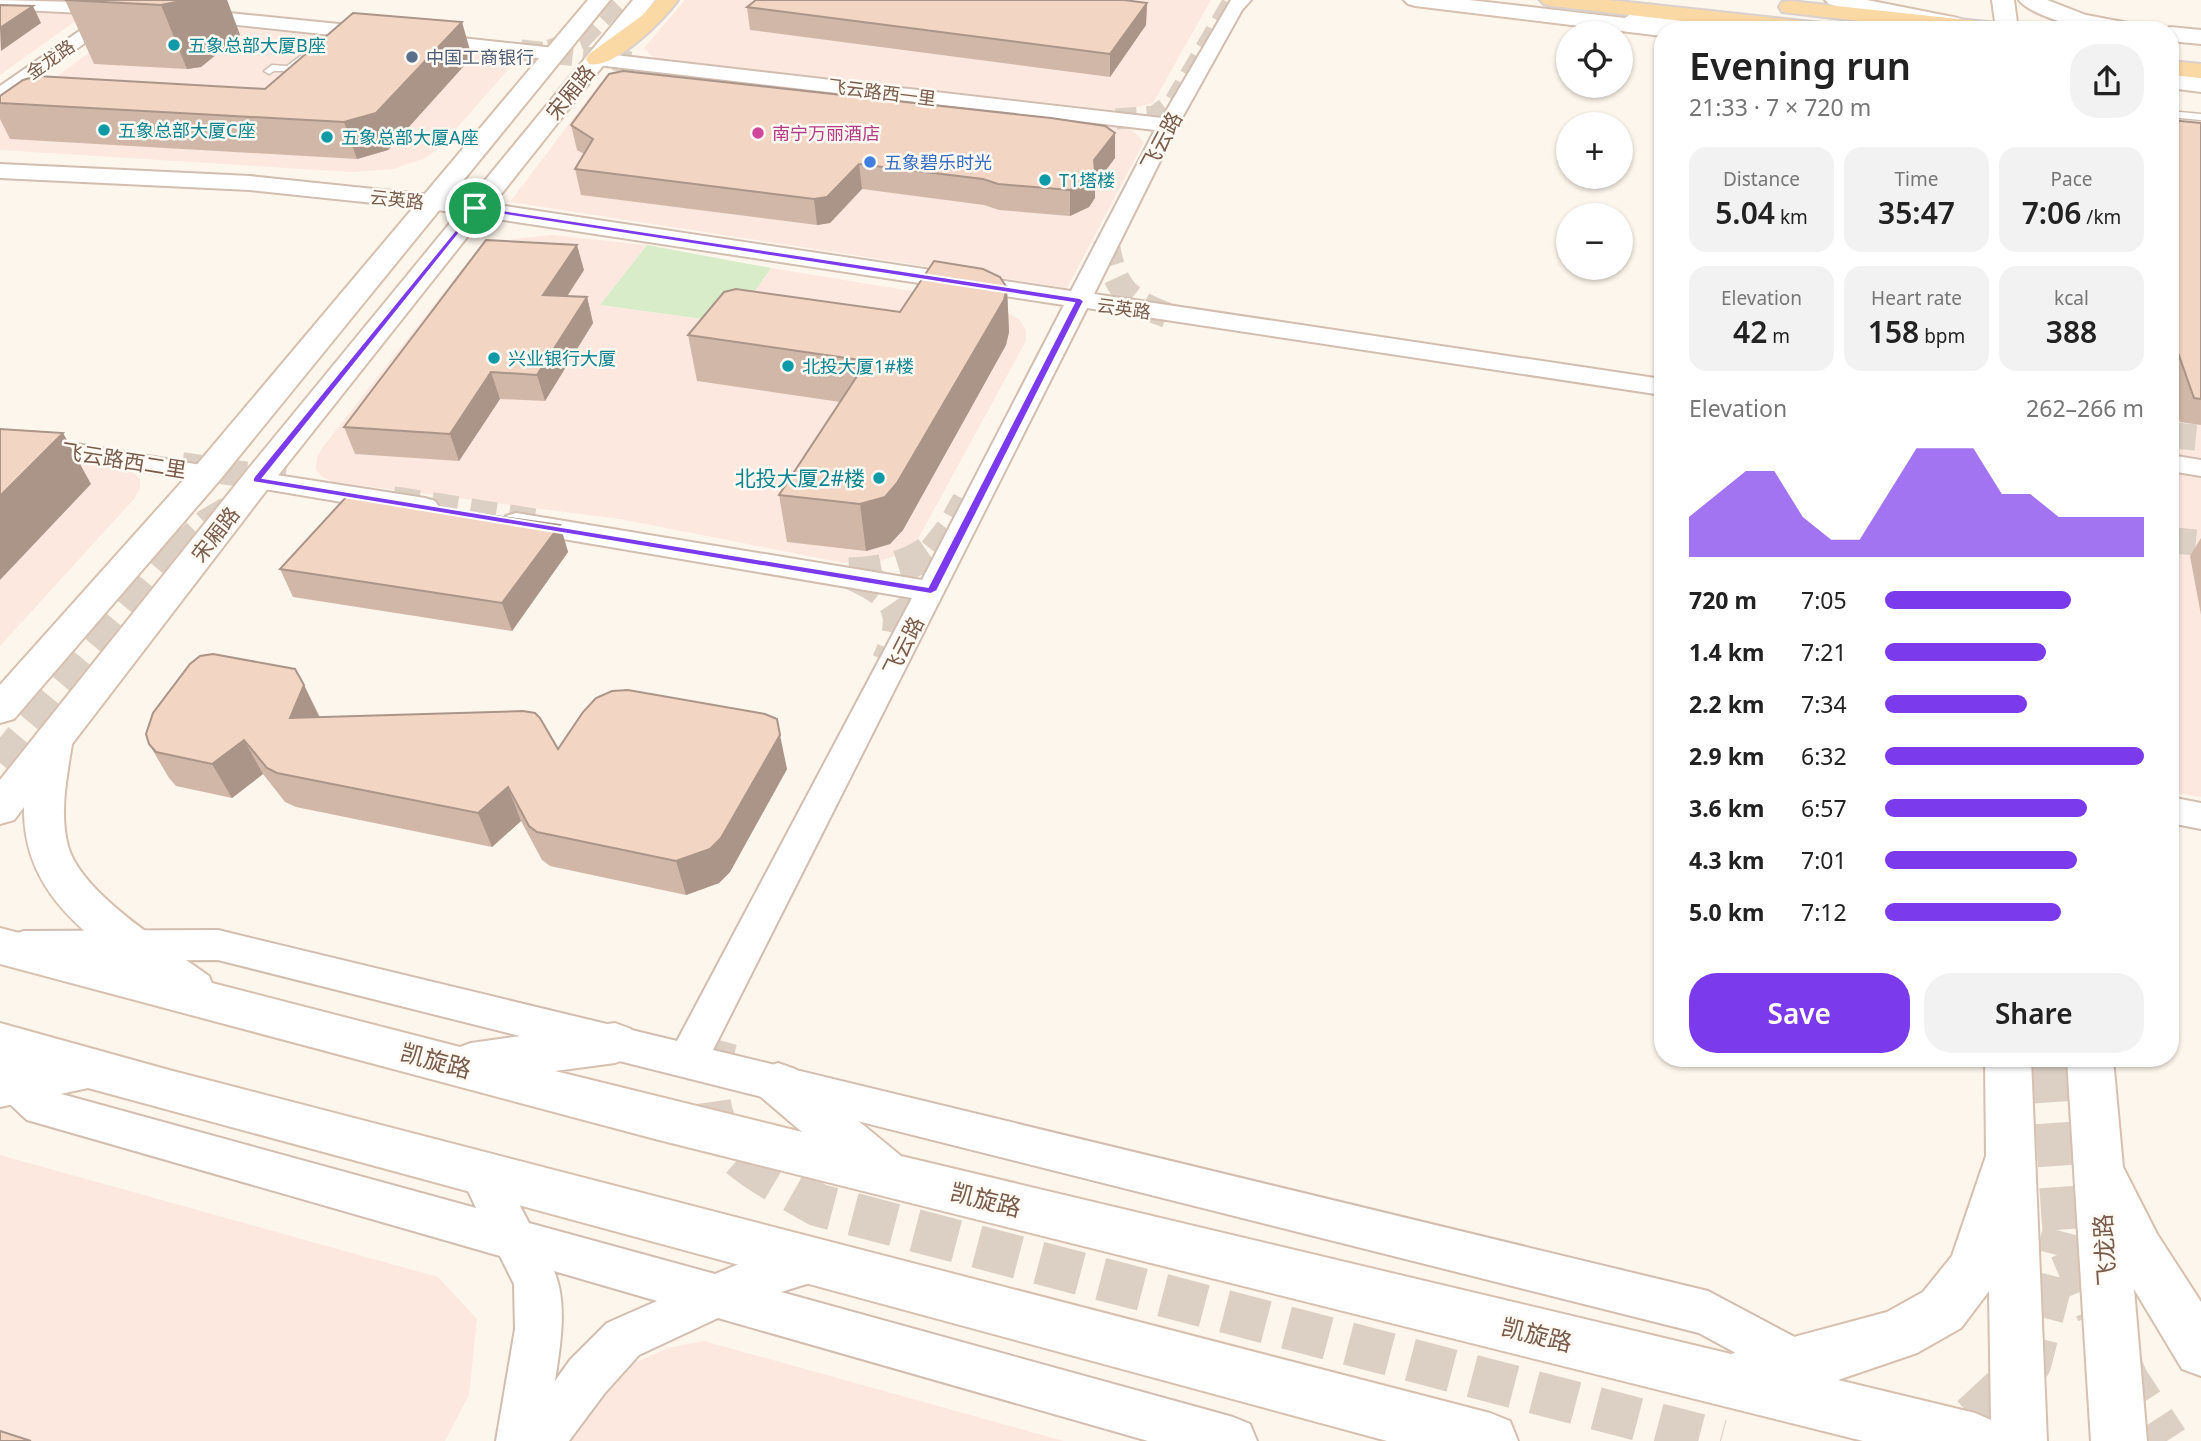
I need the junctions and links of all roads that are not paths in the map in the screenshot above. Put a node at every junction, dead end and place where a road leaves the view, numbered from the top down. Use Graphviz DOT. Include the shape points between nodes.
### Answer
graph roads {
  1 [pos="599,0"];
  2 [pos="644,0"];
  3 [pos="667,0"];
  4 [pos="1415,0"];
  5 [pos="1551,0"];
  6 [pos="1730,0"];
  7 [pos="1824,0"];
  8 [pos="1882,0"];
  9 [pos="1965,0"];
  10 [pos="2003,0"];
  11 [pos="2030,0"];
  12 [pos="1845,1"];
  13 [pos="1236,3"];
  14 [pos="0,4"];
  15 [pos="1504,6"];
  16 [pos="130,7"];
  17 [pos="1800,8"];
  18 [pos="170,13"];
  19 [pos="1741,21"];
  20 [pos="1910,21"];
  21 [pos="1937,21"];
  22 [pos="1968,21"];
  23 [pos="2006,21"];
  24 [pos="2087,21"];
  25 [pos="1654,23"];
  26 [pos="1654,28"];
  27 [pos="2179,35"];
  28 [pos="2201,37"];
  29 [pos="2179,49"];
  30 [pos="2201,51"];
  31 [pos="555,54"];
  32 [pos="597,59"];
  33 [pos="2179,69"];
  34 [pos="299,70"];
  35 [pos="269,71"];
  36 [pos="2201,71"];
  37 [pos="18,82"];
  38 [pos="2179,82"];
  39 [pos="44,83"];
  40 [pos="2201,85"];
  41 [pos="0,94"];
  42 [pos="2179,115"];
  43 [pos="2201,117"];
  44 [pos="1168,125"];
  45 [pos="0,171"];
  46 [pos="430,202"];
  47 [pos="475,208"];
  48 [pos="1080,301"];
  49 [pos="1654,386"];
  50 [pos="0,439"];
  51 [pos="2179,464"];
  52 [pos="2201,468"];
  53 [pos="207,474"];
  54 [pos="257,480"];
  55 [pos="454,511"];
  56 [pos="495,518"];
  57 [pos="150,539"];
  58 [pos="931,591"];
  59 [pos="0,673"];
  60 [pos="0,710"];
  61 [pos="54,737"];
  62 [pos="0,809"];
  63 [pos="2179,812"];
  64 [pos="2201,816"];
  65 [pos="136,945"];
  66 [pos="0,946"];
  67 [pos="209,1000"];
  68 [pos="615,1042"];
  69 [pos="687,1061"];
  70 [pos="455,1065"];
  71 [pos="2008,1067"];
  72 [pos="2091,1067"];
  73 [pos="4,1070"];
  74 [pos="778,1083"];
  75 [pos="2010,1158"];
  76 [pos="2098,1164"];
  77 [pos="481,1174"];
  78 [pos="891,1175"];
  79 [pos="514,1239"];
  80 [pos="813,1262"];
  81 [pos="717,1296"];
  82 [pos="2201,1350"];
  83 [pos="1799,1364"];
  84 [pos="1730,1381"];
  85 [pos="1907,1425"];
  86 [pos="520,1441"];
  87 [pos="536,1441"];
  88 [pos="1233,1441"];
  89 [pos="1490,1441"];
  90 [pos="1975,1441"];
  91 [pos="2019,1441"];
  92 [pos="2119,1441"];
  1 -- 31 [label="street, 宋厢路"];
  2 -- 32 [label="street, 宋厢路"];
  3 -- 32 [label="main road" via="651,20"];
  4 -- 26 [label="street"];
  5 -- 19 [label="main road"];
  6 -- 17 [label="main road"];
  7 -- 12 [label="street"];
  8 -- 12 [label="street"];
  9 -- 22 [label="street"];
  10 -- 23 [label="street"];
  11 -- 24 [label="street"];
  12 -- 17 [label="street"];
  12 -- 21 [label="street"];
  13 -- 44 [label="street, 飞云路"];
  14 -- 16 [label="street"];
  15 -- 25 [label="street"];
  16 -- 37 [label="street, 金龙路"];
  17 -- 20 [label="main road"];
  18 -- 31 [label="street"];
  27 -- 28 [label="street"];
  29 -- 30 [label="main road"];
  31 -- 46 [label="street, 宋厢路"];
  32 -- 44 [label="street, 飞云路西一里"];
  32 -- 47 [label="street, 宋厢路"];
  33 -- 36 [label="main road"];
  34 -- 35 [label="lane" via="294,70 314,51 289,69"];
  37 -- 39 [label="lane"];
  37 -- 41 [label="street, 金龙路"];
  38 -- 40 [label="street"];
  42 -- 43 [label="lane"];
  44 -- 48 [label="street, 飞云路"];
  45 -- 46 [label="street, 云英路" via="250,183"];
  46 -- 47 [label="street, 云英路"];
  46 -- 53 [label="street, 宋厢路"];
  47 -- 48 [label="street, 云英路"];
  47 -- 54 [label="street, 宋厢路"];
  48 -- 49 [label="street, 云英路"];
  48 -- 58 [label="street, 飞云路"];
  50 -- 53 [label="street, 飞云路西二里"];
  51 -- 52 [label="street"];
  53 -- 57 [label="street, 宋厢路"];
  54 -- 55 [label="street"];
  54 -- 61 [label="street, 宋厢路"];
  56 -- 58 [label="street"];
  57 -- 59 [label="street" via="71,593"];
  57 -- 60 [label="street, 宋厢路"];
  58 -- 69 [label="street, 飞云路"];
  61 -- 62 [label="street, 宋厢路"];
  61 -- 65 [label="street" via="45,785 47,847 67,887"];
  63 -- 64 [label="street"];
  65 -- 66 [label="street"];
  65 -- 67 [label="street"];
  65 -- 68 [label="street" via="218,944"];
  66 -- 67 [label="street, 凯旋路"];
  67 -- 70 [label="street, 凯旋路"];
  68 -- 69 [label="street"];
  68 -- 70 [label="street"];
  69 -- 74 [label="street"];
  70 -- 78 [label="street, 凯旋路"];
  71 -- 75 [label="street"];
  72 -- 76 [label="street, 飞龙路"];
  73 -- 77 [label="street" via="93,1069"];
  73 -- 79 [label="street" via="42,1107"];
  74 -- 78 [label="street"];
  74 -- 83 [label="street" via="1708,1313"];
  75 -- 83 [label="street" via="1973,1270 1942,1310 1898,1335"];
  75 -- 91 [label="street"];
  76 -- 82 [label="street" via="2139,1251"];
  76 -- 92 [label="street, 飞龙路"];
  77 -- 79 [label="street"];
  77 -- 80 [label="street"];
  78 -- 84 [label="street, 凯旋路"];
  79 -- 81 [label="street"];
  79 -- 86 [label="street" via="536,1282 538,1329"];
  80 -- 81 [label="street" via="756,1278"];
  80 -- 89 [label="street"];
  81 -- 87 [label="street" via="623,1339"];
  81 -- 88 [label="street"];
  83 -- 84 [label="street"];
  83 -- 85 [label="street"];
  84 -- 85 [label="street, 凯旋路"];
  85 -- 90 [label="street, 凯旋路"];
}
